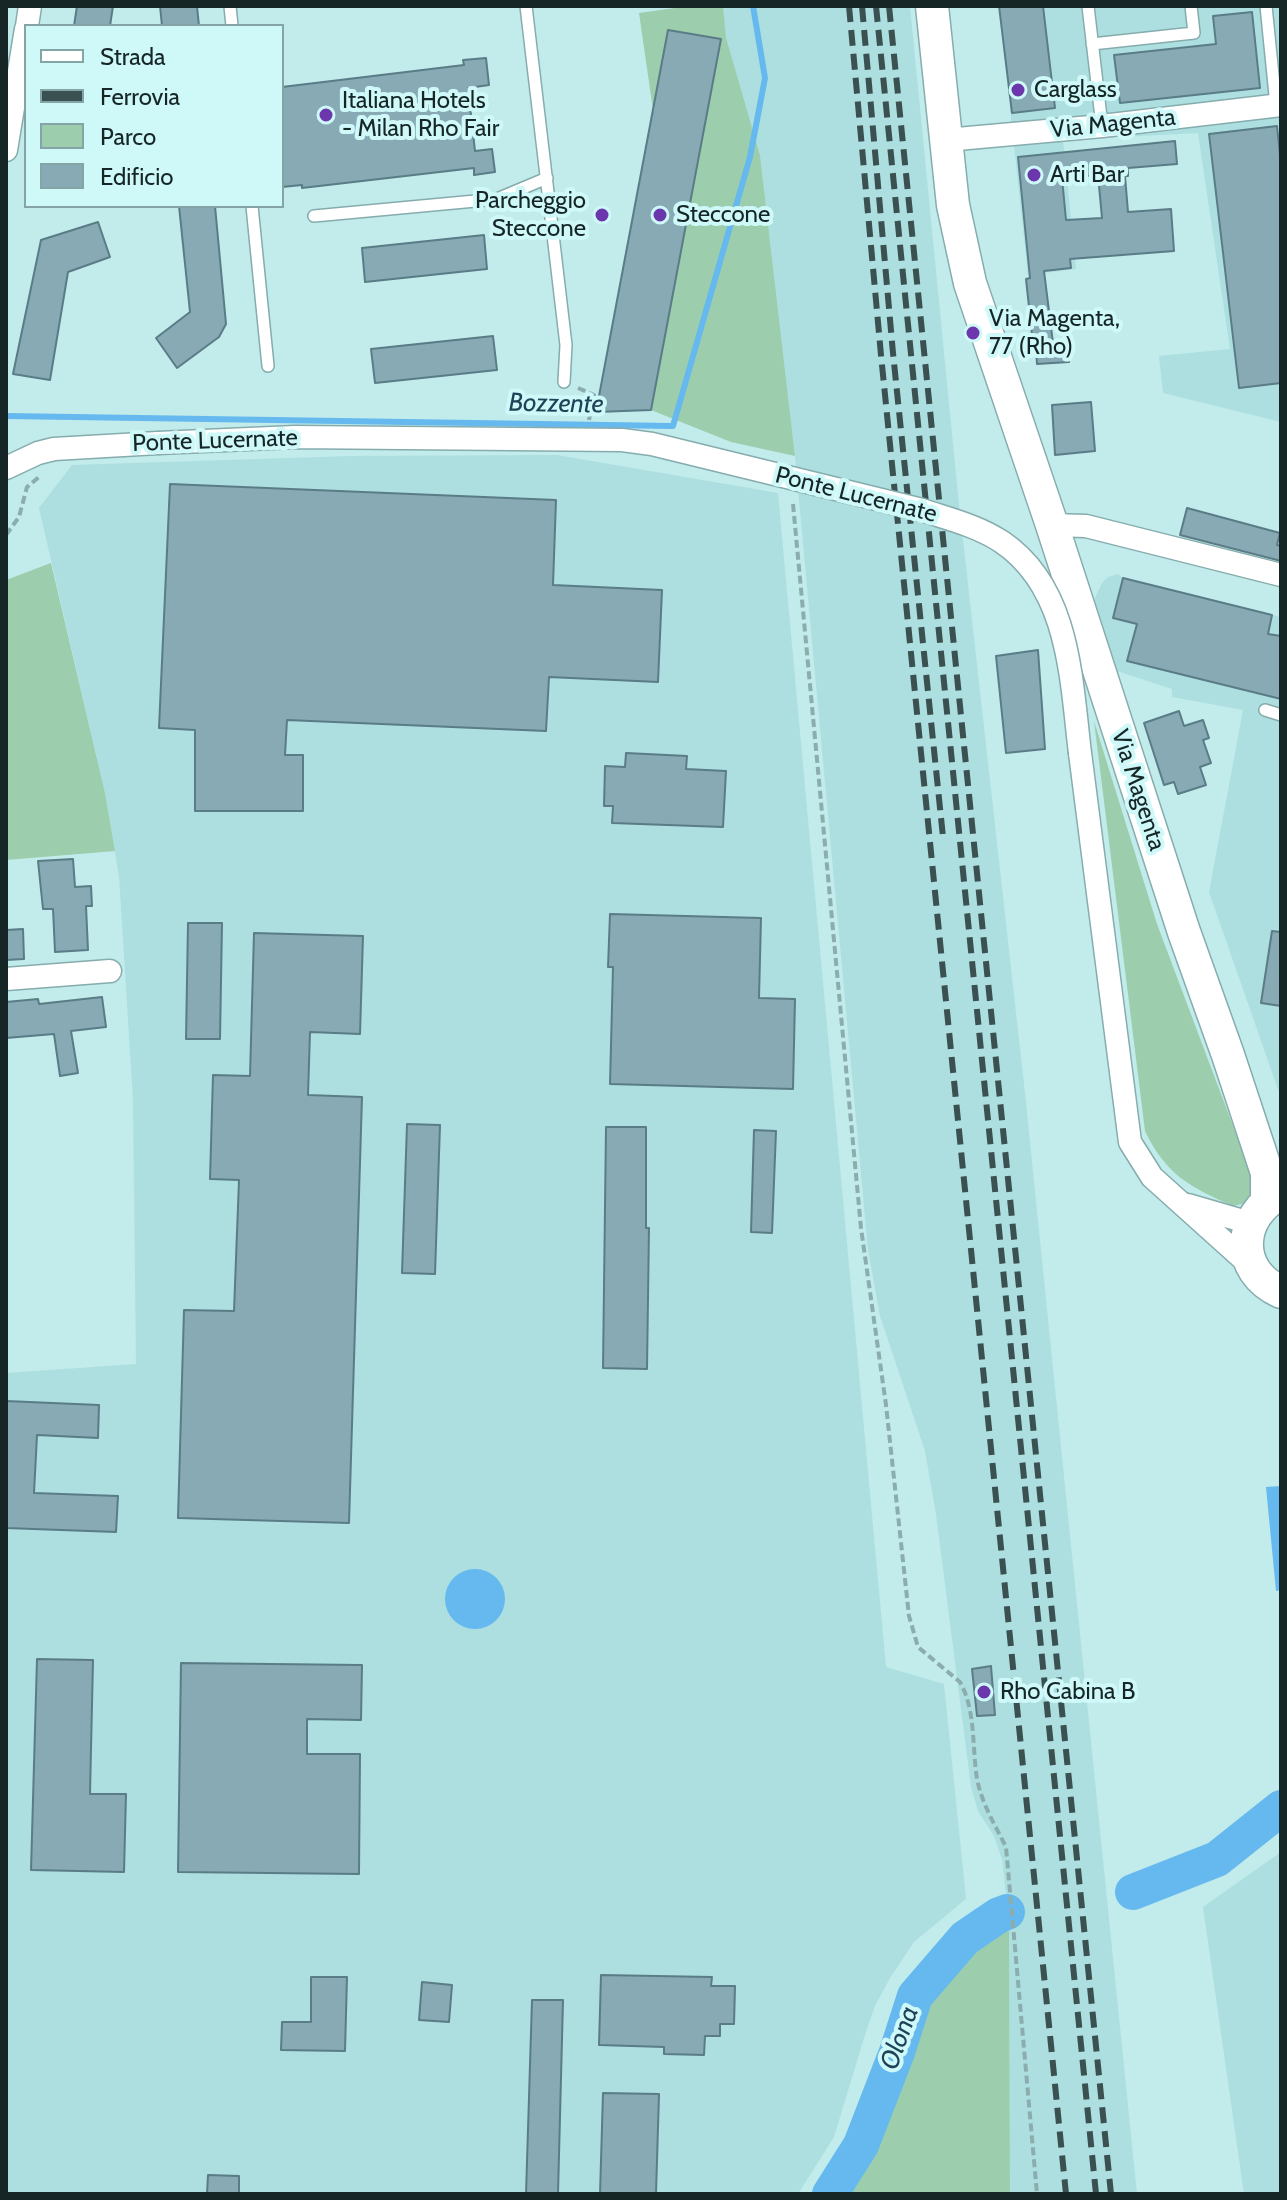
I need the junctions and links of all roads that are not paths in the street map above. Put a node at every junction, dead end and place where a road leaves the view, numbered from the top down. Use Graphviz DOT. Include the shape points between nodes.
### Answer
graph roads {
  1 [pos="526,6"];
  2 [pos="932,6"];
  3 [pos="1088,6"];
  4 [pos="1191,6"];
  5 [pos="1266,6"];
  6 [pos="24,39"];
  7 [pos="1092,44"];
  8 [pos="1279,105"];
  9 [pos="1102,126"];
  10 [pos="7,137"];
  11 [pos="946,140"];
  12 [pos="547,178"];
  13 [pos="252,208"];
  14 [pos="314,216"];
  15 [pos="268,366"];
  16 [pos="564,382"];
  17 [pos="6,468"];
  18 [pos="1052,525"];
  19 [pos="1281,575"];
  20 [pos="1265,710"];
  21 [pos="1281,715"];
  22 [pos="110,971"];
  23 [pos="6,979"];
  24 [pos="1228,1055"];
  25 [pos="1281,1148"];
  26 [pos="1183,1203"];
  27 [pos="1266,1205"];
  28 [pos="1252,1267"];
  29 [pos="1281,1292"];
  1 -- 12 [label="lane"];
  2 -- 11 [label="street, Via Magenta"];
  3 -- 7 [label="lane"];
  4 -- 7 [label="lane" via="1194,33"];
  5 -- 8 [label="lane"];
  6 -- 10 [label="street"];
  7 -- 9 [label="lane"];
  8 -- 9 [label="street, Via Magenta"];
  9 -- 11 [label="street, Via Magenta"];
  11 -- 18 [label="street, Via Magenta" via="970,283"];
  12 -- 14 [label="lane" via="497,199"];
  12 -- 16 [label="lane" via="566,345"];
  13 -- 15 [label="lane"];
  17 -- 26 [label="street, Ponte Lucernate, bridge" via="54,449 158,443 295,437 622,440 922,510 1003,542 1032,571 1062,629 1130,1142 1152,1177"];
  18 -- 19 [label="street" via="1086,526"];
  18 -- 24 [label="street, Via Magenta"];
  20 -- 21 [label="lane"];
  22 -- 23 [label="street"];
  24 -- 25 [label="street, Via Magenta"];
  24 -- 27 [label="street, Via Magenta" via="1267,1173"];
  26 -- 27 [label="street, Ponte Lucernate"];
  26 -- 28 [label="street, Ponte Lucernate"];
  27 -- 28 [label="street, Via Magenta" via="1247,1242"];
  28 -- 29 [label="street"];
}
